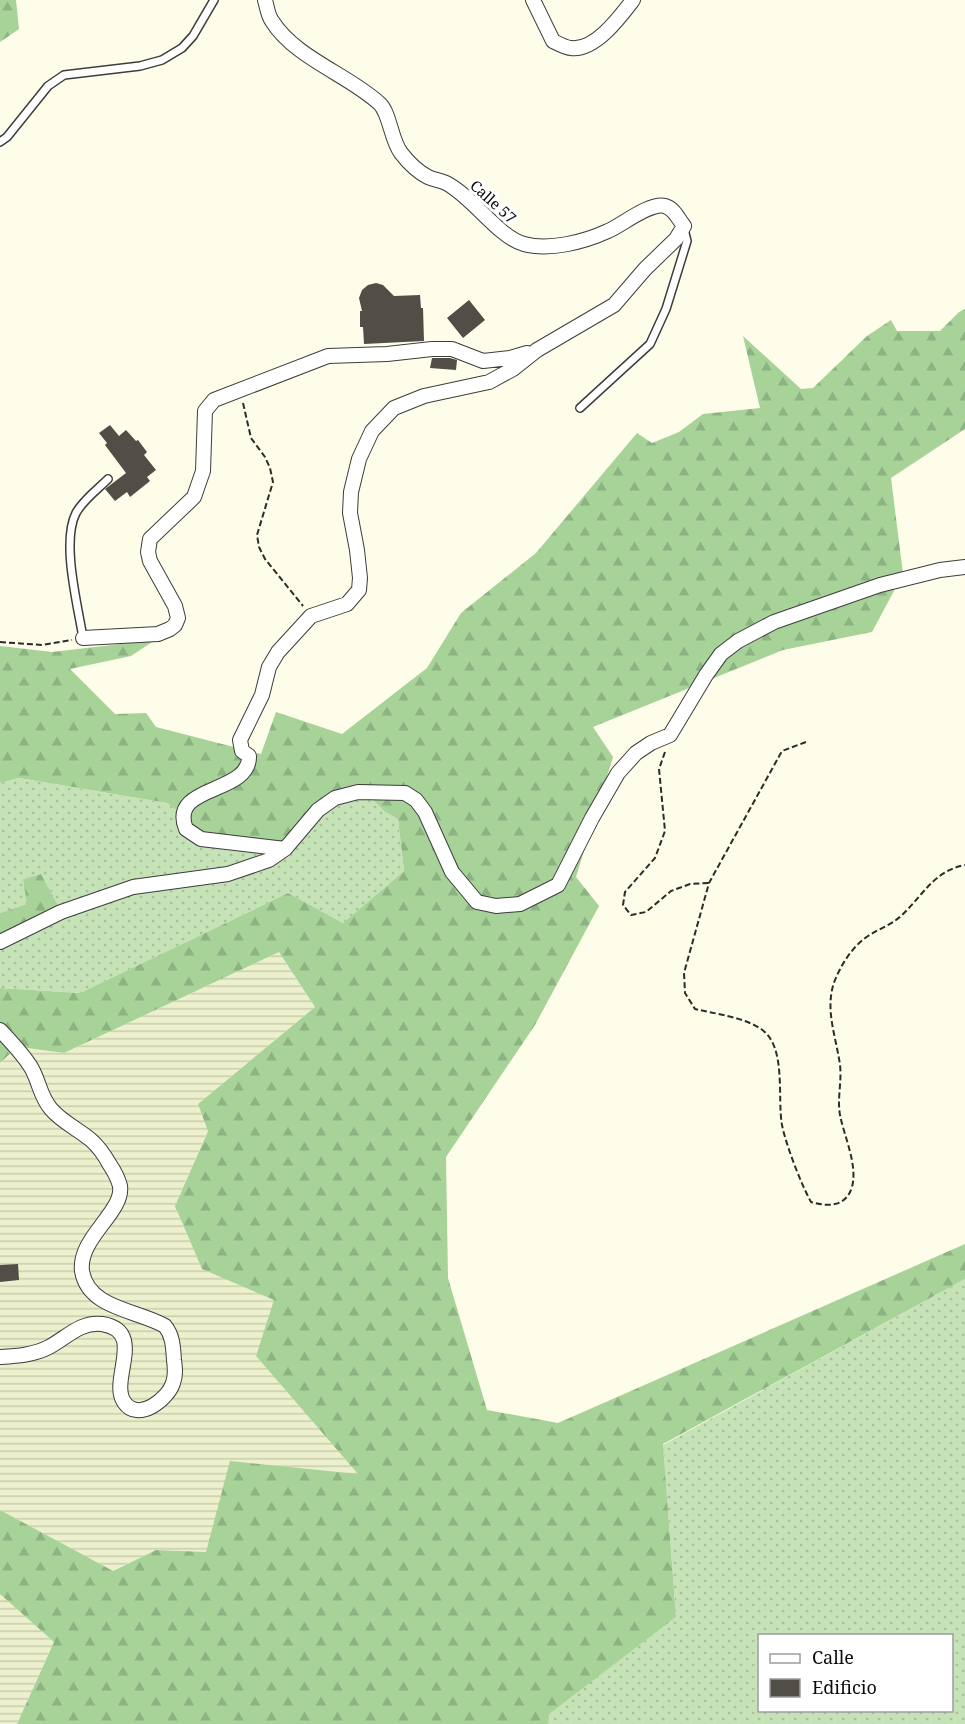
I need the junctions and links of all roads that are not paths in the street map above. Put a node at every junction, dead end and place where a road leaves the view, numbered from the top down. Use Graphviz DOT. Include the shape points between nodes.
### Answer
graph roads {
  1 [pos="214,0"];
  2 [pos="265,0"];
  3 [pos="532,0"];
  4 [pos="633,0"];
  5 [pos="0,142"];
  6 [pos="684,225"];
  7 [pos="537,350"];
  8 [pos="580,408"];
  9 [pos="108,479"];
  10 [pos="965,567"];
  11 [pos="83,638"];
  12 [pos="285,849"];
  13 [pos="0,942"];
  14 [pos="0,1030"];
  15 [pos="0,1357"];
  1 -- 5 [label="lane" via="182,48 162,60 140,66 64,75 48,86"];
  2 -- 6 [label="street, Calle 57" via="272,21 294,45 382,106 392,136 410,164 468,199 509,237 525,244 546,246 577,242 657,206 675,212"];
  3 -- 4 [label="street" via="553,41 571,48 590,45"];
  6 -- 7 [label="street" via="676,239 614,305"];
  6 -- 8 [label="lane" via="687,241 666,309 650,344"];
  7 -- 11 [label="street" via="483,361 452,349 328,356 214,400 206,411 203,471 194,497 150,539 150,561 175,606 175,625 158,634"];
  7 -- 12 [label="street" via="489,382 424,396 394,408 372,431 359,459 351,492 359,590 347,604 311,616 278,652 268,667 262,695 240,740 249,764 228,783 192,800 182,817 186,830 201,839"];
  9 -- 11 [label="lane" via="81,504 71,527 69,551"];
  10 -- 12 [label="street" via="880,585 774,622 738,641 706,675 670,735 636,753 618,774 558,885 520,904 496,906 477,902 452,872 425,812 405,793 358,792 335,798 318,810"];
  12 -- 13 [label="street" via="269,860 228,874 133,887 61,912"];
  14 -- 15 [label="street" via="30,1066 41,1097 53,1112 102,1151 117,1178 120,1195 83,1254 83,1279 98,1298 165,1326 172,1340 175,1374 167,1394 156,1405 143,1410 125,1404 120,1393 124,1341 112,1326 101,1324 78,1328 48,1348 22,1356"];
}
